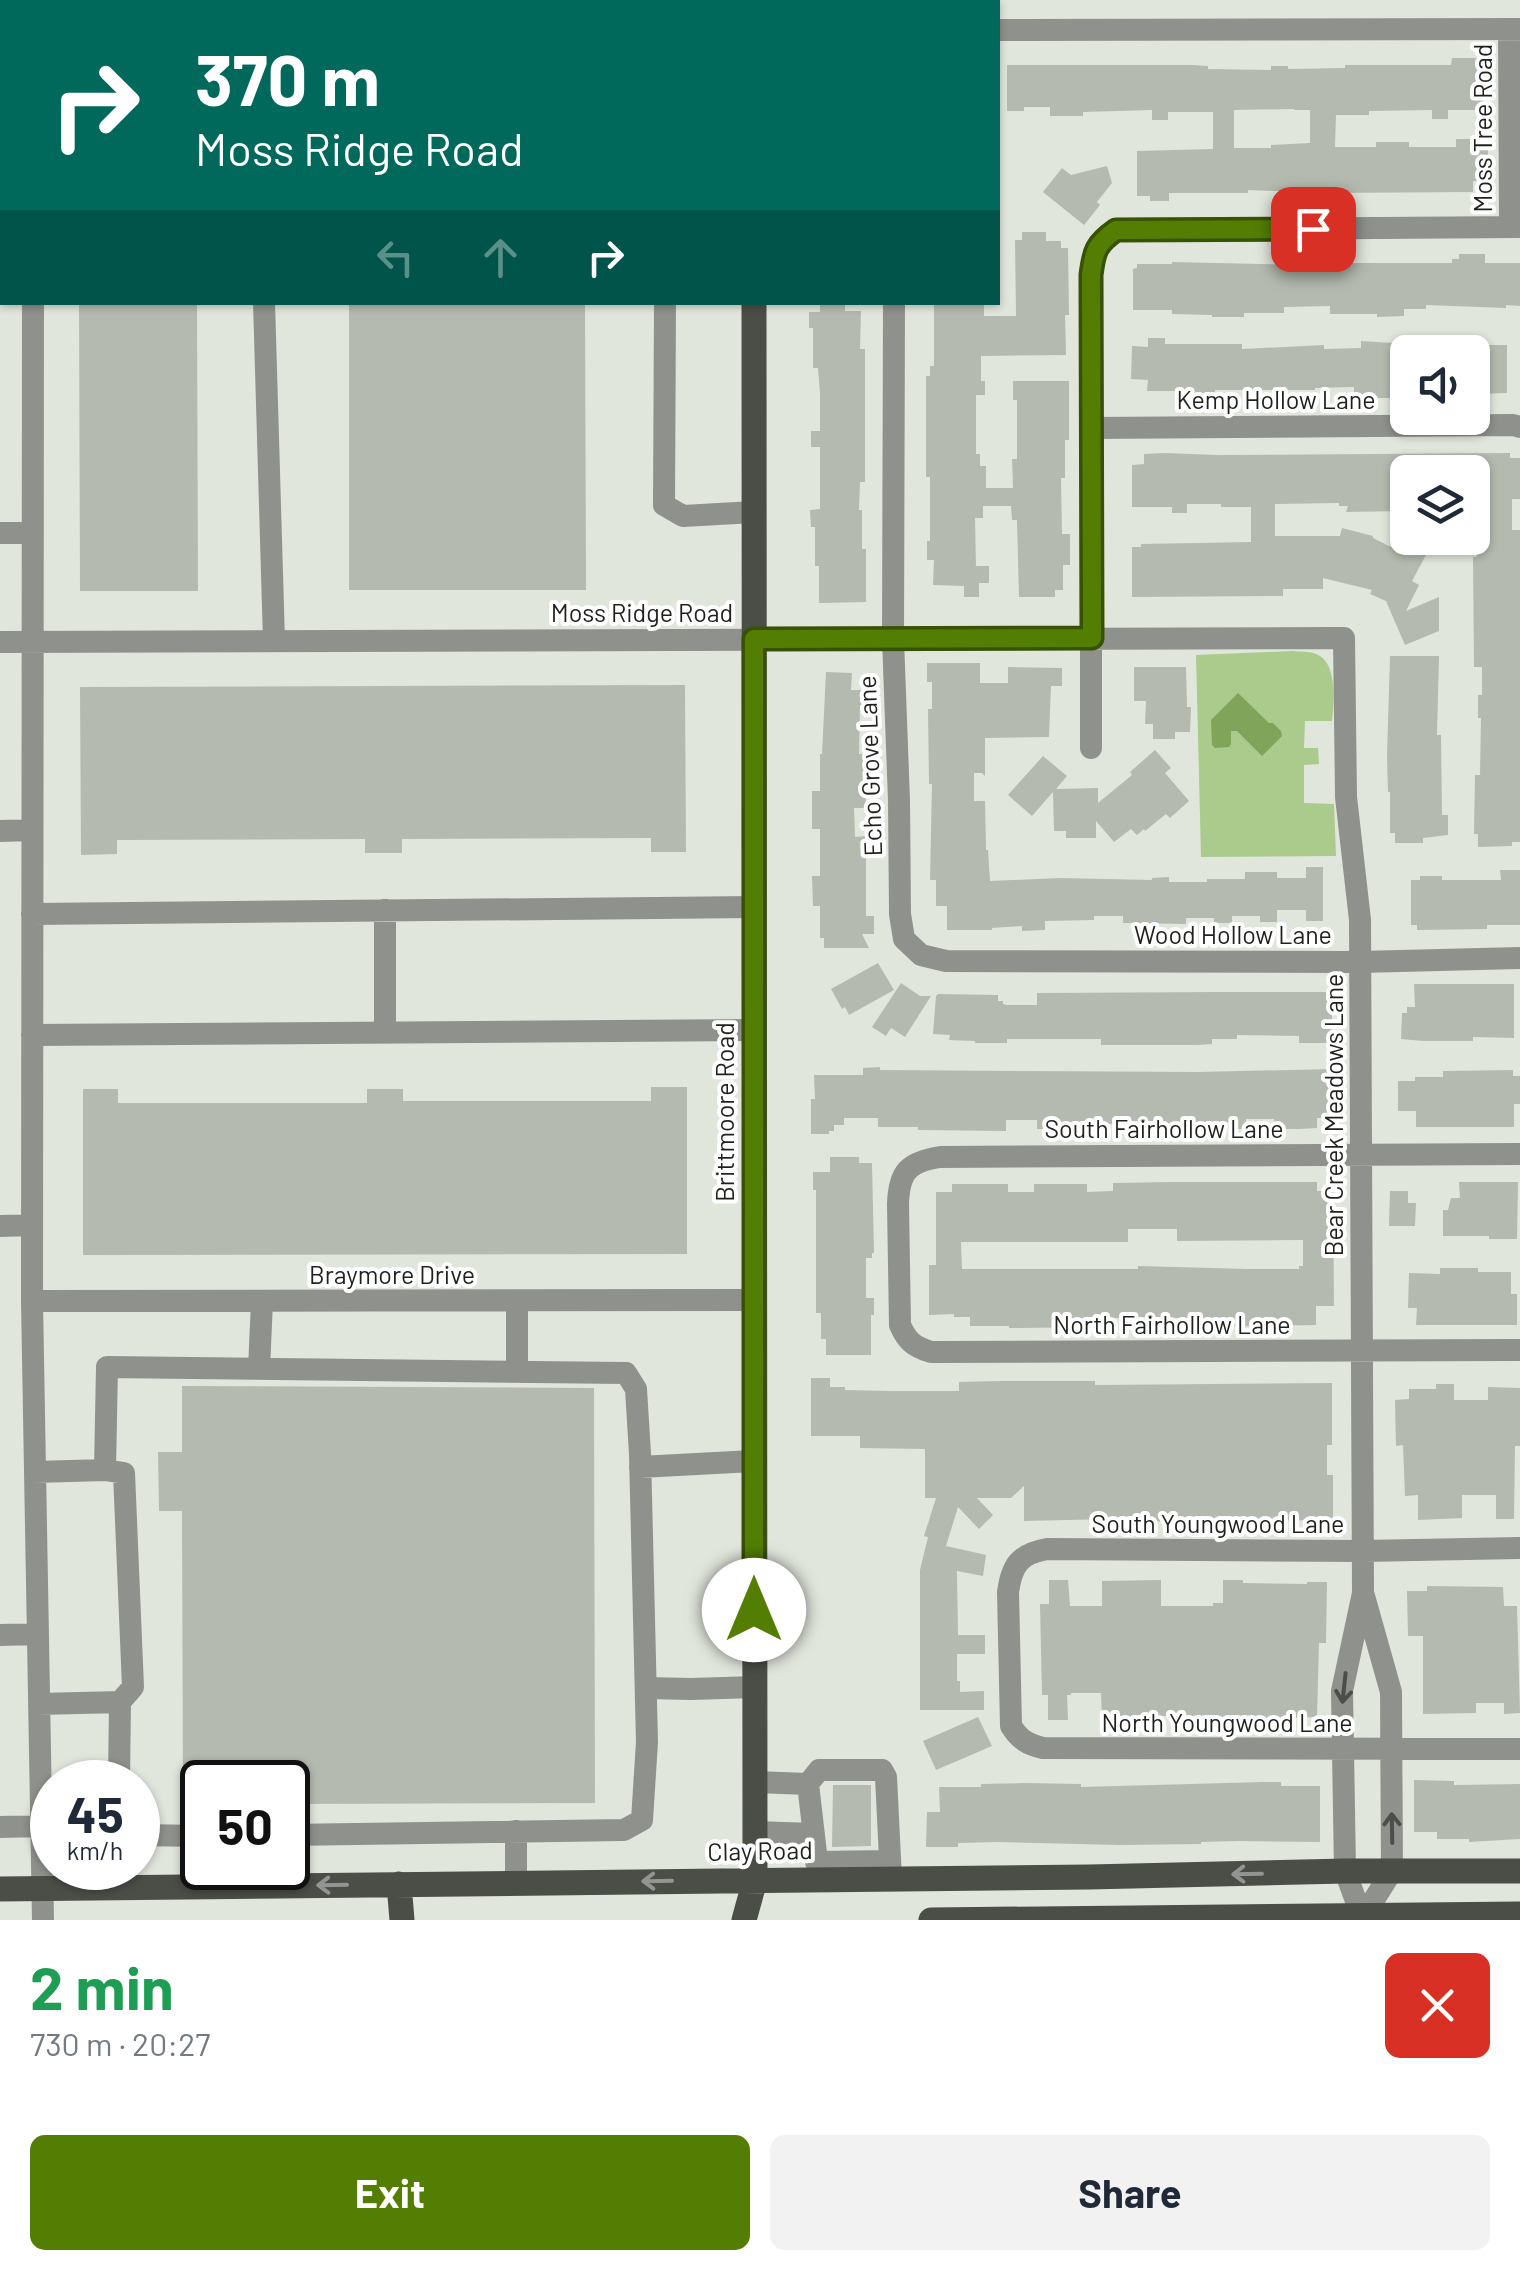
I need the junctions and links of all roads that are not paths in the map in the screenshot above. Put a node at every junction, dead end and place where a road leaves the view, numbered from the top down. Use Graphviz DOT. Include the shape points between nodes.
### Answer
graph roads {
  1 [pos="1515,29"];
  2 [pos="1000,30"];
  3 [pos="1515,227"];
  4 [pos="33,305"];
  5 [pos="264,305"];
  6 [pos="665,305"];
  7 [pos="754,305"];
  8 [pos="894,305"];
  9 [pos="1520,427"];
  10 [pos="1091,428"];
  11 [pos="754,512"];
  12 [pos="0,533"];
  13 [pos="32,533"];
  14 [pos="1092,638"];
  15 [pos="1344,638"];
  16 [pos="754,639"];
  17 [pos="892,639"];
  18 [pos="274,641"];
  19 [pos="0,642"];
  20 [pos="32,642"];
  21 [pos="1091,748"];
  22 [pos="0,830"];
  23 [pos="32,830"];
  24 [pos="754,907"];
  25 [pos="385,910"];
  26 [pos="32,914"];
  27 [pos="1520,958"];
  28 [pos="946,961"];
  29 [pos="1360,962"];
  30 [pos="754,1030"];
  31 [pos="385,1032"];
  32 [pos="32,1035"];
  33 [pos="1361,1154"];
  34 [pos="1520,1154"];
  35 [pos="32,1225"];
  36 [pos="0,1226"];
  37 [pos="898,1262"];
  38 [pos="753,1300"];
  39 [pos="32,1301"];
  40 [pos="262,1301"];
  41 [pos="517,1301"];
  42 [pos="1520,1350"];
  43 [pos="1362,1352"];
  44 [pos="259,1369"];
  45 [pos="516,1372"];
  46 [pos="753,1461"];
  47 [pos="640,1467"];
  48 [pos="106,1470"];
  49 [pos="35,1472"];
  50 [pos="1520,1548"];
  51 [pos="1363,1551"];
  52 [pos="1363,1593"];
  53 [pos="38,1634"];
  54 [pos="0,1635"];
  55 [pos="1010,1658"];
  56 [pos="755,1686"];
  57 [pos="646,1688"];
  58 [pos="120,1702"];
  59 [pos="39,1704"];
  60 [pos="1520,1749"];
  61 [pos="1344,1750"];
  62 [pos="1391,1750"];
  63 [pos="40,1760"];
  64 [pos="119,1760"];
  65 [pos="755,1782"];
  66 [pos="808,1784"];
  67 [pos="30,1826"];
  68 [pos="0,1827"];
  69 [pos="516,1831"];
  70 [pos="755,1832"];
  71 [pos="814,1834"];
  72 [pos="310,1835"];
  73 [pos="890,1870"];
  74 [pos="818,1871"];
  75 [pos="1344,1871"];
  76 [pos="1392,1871"];
  77 [pos="1520,1871"];
  78 [pos="1089,1877"];
  79 [pos="310,1880"];
  80 [pos="755,1880"];
  81 [pos="516,1883"];
  82 [pos="399,1884"];
  83 [pos="30,1888"];
  84 [pos="0,1889"];
  85 [pos="42,1890"];
  86 [pos="1520,1914"];
  87 [pos="1363,1918"];
  88 [pos="1088,1919"];
  89 [pos="43,1920"];
  90 [pos="402,1920"];
  91 [pos="744,1920"];
  92 [pos="931,1920"];
  1 -- 2 [label="street"];
  1 -- 3 [label="street, Moss Tree Road"];
  3 -- 10 [label="street" via="1116,230 1093,256"];
  4 -- 13 [label="street"];
  5 -- 18 [label="street"];
  6 -- 11 [label="street" via="664,505 683,516"];
  7 -- 11 [label="main road, Brittmoore Road"];
  8 -- 17 [label="street, Echo Grove Lane"];
  9 -- 10 [label="street, Kemp Hollow Lane"];
  10 -- 14 [label="street"];
  11 -- 16 [label="main road, Brittmoore Road"];
  12 -- 13 [label="street"];
  13 -- 20 [label="street"];
  14 -- 15 [label="street, Moss Ridge Road"];
  14 -- 17 [label="street, Moss Ridge Road"];
  14 -- 21 [label="street"];
  15 -- 29 [label="street, Bear Creek Meadows Lane" via="1346,797"];
  16 -- 17 [label="street, Moss Ridge Road"];
  16 -- 18 [label="street, Moss Ridge Road"];
  16 -- 24 [label="main road, Brittmoore Road"];
  17 -- 28 [label="street, Echo Grove Lane" via="904,939 921,955"];
  18 -- 20 [label="street, Moss Ridge Road"];
  19 -- 20 [label="street, Moss Ridge Road"];
  20 -- 23 [label="street"];
  22 -- 23 [label="street"];
  23 -- 26 [label="street"];
  24 -- 25 [label="street"];
  24 -- 30 [label="main road, Brittmoore Road"];
  25 -- 26 [label="street"];
  25 -- 31 [label="street"];
  26 -- 32 [label="street"];
  27 -- 29 [label="street, Wood Hollow Lane"];
  28 -- 29 [label="street, Wood Hollow Lane"];
  29 -- 33 [label="street, Bear Creek Meadows Lane"];
  30 -- 31 [label="street"];
  30 -- 38 [label="main road, Brittmoore Road"];
  31 -- 32 [label="street"];
  32 -- 35 [label="street"];
  33 -- 34 [label="street, South Fairhollow Lane"];
  33 -- 37 [label="street, South Fairhollow Lane" via="920,1160 898,1187"];
  33 -- 43 [label="street, Bear Creek Meadows Lane"];
  35 -- 36 [label="street"];
  35 -- 39 [label="street"];
  37 -- 43 [label="street, North Fairhollow Lane" via="900,1325 906,1338 932,1352"];
  38 -- 41 [label="street, Braymore Drive"];
  38 -- 46 [label="main road, Brittmoore Road"];
  39 -- 40 [label="street, Braymore Drive"];
  39 -- 49 [label="street"];
  40 -- 41 [label="street, Braymore Drive"];
  40 -- 44 [label="street"];
  41 -- 45 [label="street"];
  42 -- 43 [label="street, North Fairhollow Lane"];
  43 -- 51 [label="street, Bear Creek Meadows Lane"];
  44 -- 45 [label="street"];
  44 -- 48 [label="street" via="107,1367"];
  45 -- 47 [label="street" via="626,1373 636,1388"];
  46 -- 47 [label="street"];
  46 -- 56 [label="main road, Brittmoore Road"];
  47 -- 57 [label="street"];
  48 -- 49 [label="street"];
  48 -- 58 [label="street" via="124,1474 132,1687"];
  49 -- 53 [label="street"];
  50 -- 51 [label="street, South Youngwood Lane"];
  51 -- 52 [label="street, Bear Creek Meadows Lane"];
  51 -- 55 [label="street, South Youngwood Lane" via="1031,1552 1010,1576"];
  52 -- 61 [label="street, Bear Creek Meadows Lane, one-way" via="1342,1691"];
  52 -- 62 [label="street, Bear Creek Meadows Lane" via="1390,1692"];
  53 -- 54 [label="street"];
  53 -- 59 [label="street"];
  55 -- 61 [label="street, North Youngwood Lane" via="1011,1726 1026,1744"];
  56 -- 57 [label="street"];
  56 -- 65 [label="main road, Brittmoore Road"];
  57 -- 69 [label="street" via="642,1820 624,1830"];
  58 -- 59 [label="street"];
  58 -- 64 [label="street"];
  59 -- 63 [label="street"];
  60 -- 62 [label="street, North Youngwood Lane"];
  61 -- 62 [label="street, North Youngwood Lane"];
  61 -- 75 [label="street, Bear Creek Meadows Lane"];
  76 -- 62 [label="street, Bear Creek Meadows Lane, one-way"];
  65 -- 66 [label="street"];
  65 -- 70 [label="main road, Brittmoore Road"];
  66 -- 71 [label="street"];
  66 -- 73 [label="street" via="819,1770 882,1770"];
  67 -- 68 [label="street"];
  69 -- 72 [label="street"];
  69 -- 81 [label="street"];
  70 -- 71 [label="street"];
  70 -- 80 [label="main road, Brittmoore Road"];
  71 -- 74 [label="street"];
  73 -- 74 [label="main road, Clay Road"];
  73 -- 78 [label="main road, Clay Road"];
  74 -- 80 [label="main road, Clay Road"];
  75 -- 76 [label="main road, Clay Road"];
  75 -- 78 [label="main road, Clay Road, one-way"];
  75 -- 87 [label="street, Bear Creek Meadows Lane"];
  76 -- 77 [label="main road, Clay Road"];
  76 -- 87 [label="street"];
  78 -- 88 [label="main road"];
  82 -- 79 [label="main road, Clay Road, one-way"];
  80 -- 81 [label="main road, Clay Road, one-way"];
  80 -- 91 [label="main road, Brittmoore Road"];
  81 -- 82 [label="main road, Clay Road"];
  82 -- 90 [label="main road"];
  83 -- 84 [label="main road, Clay Road"];
  85 -- 89 [label="street"];
  86 -- 87 [label="main road"];
  87 -- 88 [label="main road"];
  88 -- 92 [label="main road"];
}
